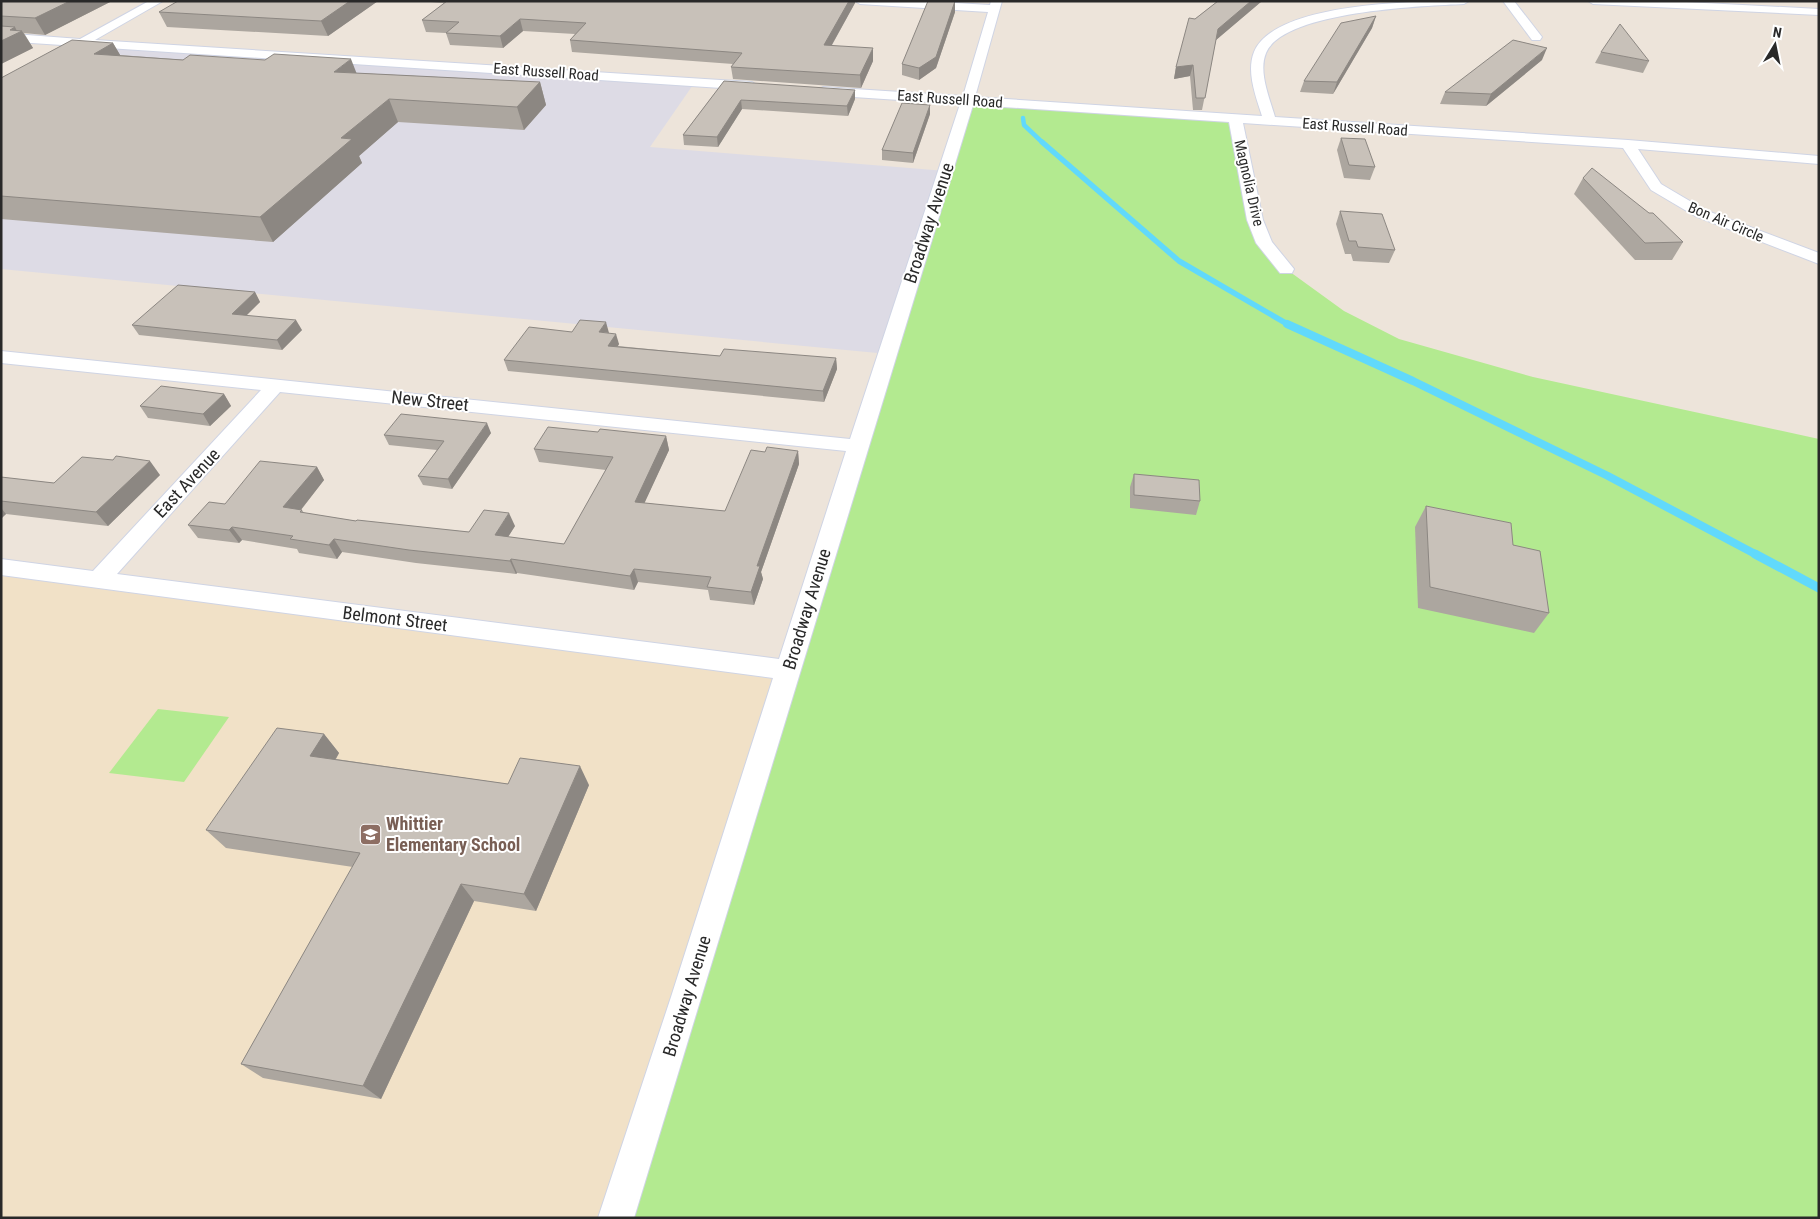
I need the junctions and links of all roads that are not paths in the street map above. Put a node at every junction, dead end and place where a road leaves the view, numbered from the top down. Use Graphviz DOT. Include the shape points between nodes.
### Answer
graph roads {
  1 [pos="158,1"];
  2 [pos="860,1"];
  3 [pos="1464,1"];
  4 [pos="1508,1"];
  5 [pos="1593,1"];
  6 [pos="1424,2"];
  7 [pos="996,5"];
  8 [pos="1819,12"];
  9 [pos="1,37"];
  10 [pos="1536,37"];
  11 [pos="82,42"];
  12 [pos="58,55"];
  13 [pos="763,87"];
  14 [pos="812,90"];
  15 [pos="968,100"];
  16 [pos="1235,119"];
  17 [pos="1270,121"];
  18 [pos="1628,144"];
  19 [pos="1819,160"];
  20 [pos="1819,259"];
  21 [pos="1286,269"];
  22 [pos="1,357"];
  23 [pos="276,385"];
  24 [pos="859,446"];
  25 [pos="1,567"];
  26 [pos="97,580"];
  27 [pos="788,670"];
  28 [pos="616,1218"];
  1 -- 11 [label="street"];
  2 -- 7 [label="street"];
  3 -- 6 [label="street"];
  4 -- 10 [label="street"];
  5 -- 8 [label="street"];
  6 -- 17 [label="street" via="1310,19 1274,36 1261,50 1258,67"];
  7 -- 15 [label="street, Broadway Avenue"];
  9 -- 11 [label="street, East Russell Road"];
  11 -- 12 [label="street"];
  11 -- 13 [label="street, East Russell Road"];
  14 -- 15 [label="street, East Russell Road"];
  15 -- 16 [label="street, East Russell Road"];
  15 -- 24 [label="street, Broadway Avenue"];
  16 -- 17 [label="street, East Russell Road"];
  16 -- 21 [label="street, Magnolia Drive" via="1255,220 1264,243"];
  17 -- 18 [label="street, East Russell Road"];
  18 -- 19 [label="street, East Russell Road"];
  18 -- 20 [label="street, Bon Air Circle" via="1656,187 1700,213"];
  22 -- 23 [label="street, New Street"];
  23 -- 24 [label="street, New Street"];
  23 -- 26 [label="street, East Avenue"];
  24 -- 27 [label="street, Broadway Avenue"];
  25 -- 26 [label="street, Belmont Street"];
  26 -- 27 [label="street, Belmont Street"];
  27 -- 28 [label="street, Broadway Avenue" via="688,997"];
}
